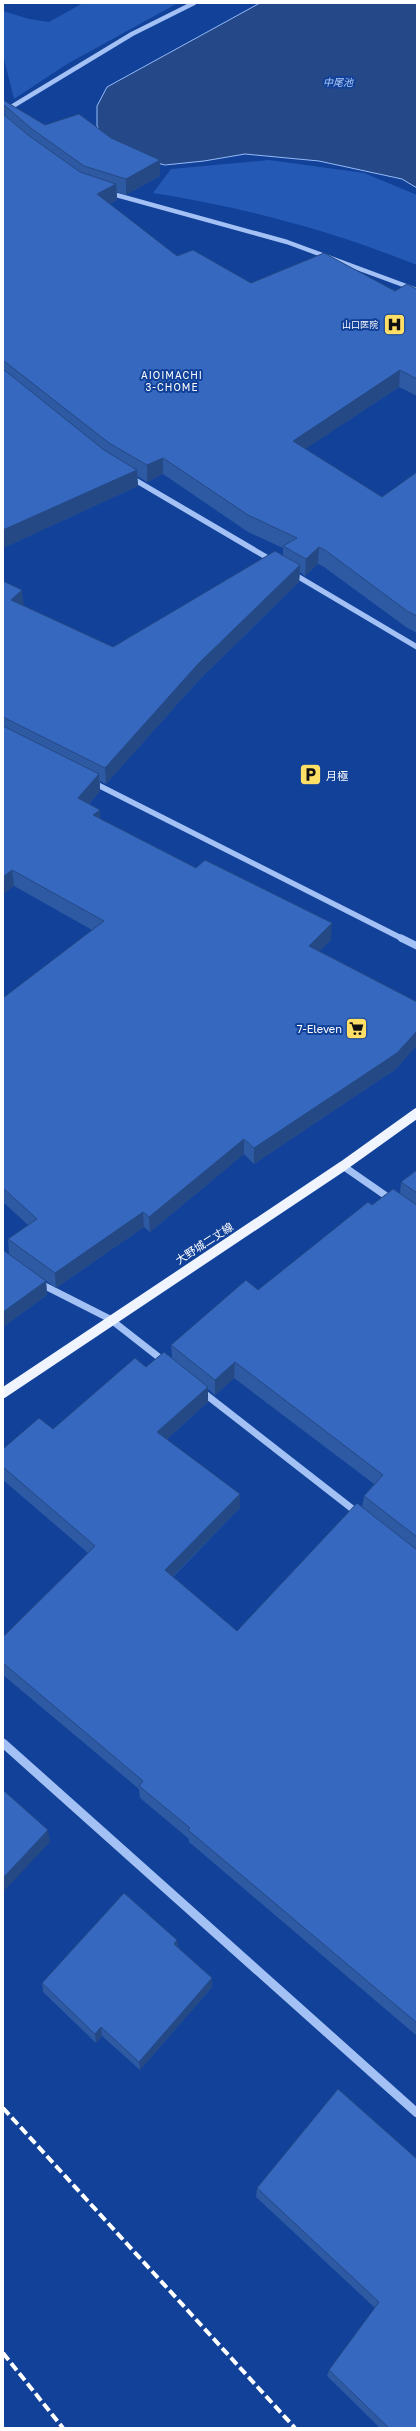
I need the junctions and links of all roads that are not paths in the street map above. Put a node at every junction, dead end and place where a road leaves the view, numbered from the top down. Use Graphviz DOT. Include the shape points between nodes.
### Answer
graph roads {
  1 [pos="194,3"];
  2 [pos="3,112"];
  3 [pos="105,192"];
  4 [pos="417,290"];
  5 [pos="128,475"];
  6 [pos="276,563"];
  7 [pos="289,571"];
  8 [pos="417,647"];
  9 [pos="89,780"];
  10 [pos="417,946"];
  11 [pos="417,1113"];
  12 [pos="343,1166"];
  13 [pos="398,1205"];
  14 [pos="34,1279"];
  15 [pos="110,1319"];
  16 [pos="173,1368"];
  17 [pos="192,1383"];
  18 [pos="3,1393"];
  19 [pos="367,1521"];
  20 [pos="3,1743"];
  21 [pos="417,2113"];
  1 -- 2 [label="street" via="132,34"];
  3 -- 4 [label="street" via="287,242"];
  5 -- 6 [label="street"];
  7 -- 8 [label="street"];
  9 -- 10 [label="street"];
  11 -- 12 [label="main road, 大野城二丈線"];
  12 -- 13 [label="street"];
  12 -- 15 [label="main road, 大野城二丈線"];
  14 -- 15 [label="street" via="47,1289"];
  15 -- 16 [label="street"];
  15 -- 18 [label="main road, 大野城二丈線"];
  17 -- 19 [label="street"];
  20 -- 21 [label="street"];
}
